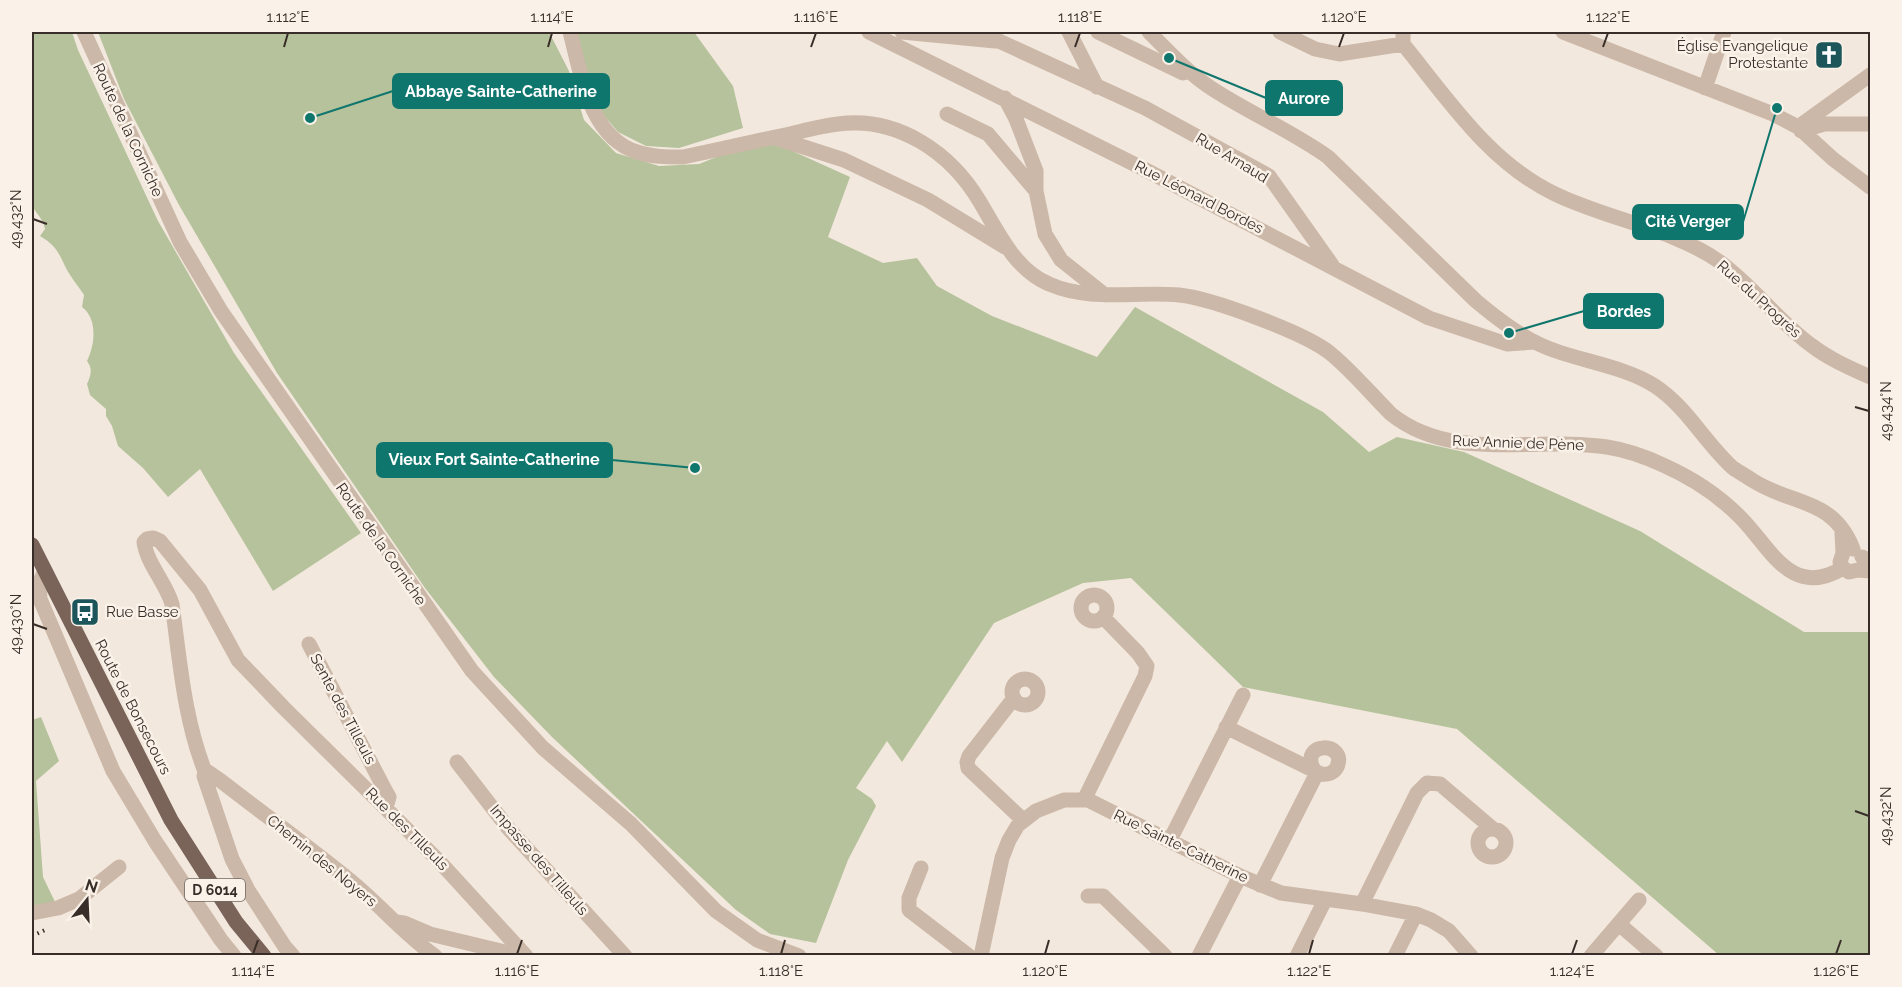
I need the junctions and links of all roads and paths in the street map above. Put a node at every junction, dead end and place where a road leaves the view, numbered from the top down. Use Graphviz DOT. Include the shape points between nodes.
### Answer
graph roads {
  1 [pos="84,32"];
  2 [pos="570,32"];
  3 [pos="869,32"];
  4 [pos="902,32"];
  5 [pos="983,32"];
  6 [pos="1069,32"];
  7 [pos="1098,32"];
  8 [pos="1149,32"];
  9 [pos="1280,32"];
  10 [pos="1563,32"];
  11 [pos="1724,32"];
  12 [pos="1403,38"];
  13 [pos="1001,42"];
  14 [pos="1870,75"];
  15 [pos="1202,82"];
  16 [pos="1097,87"];
  17 [pos="1705,88"];
  18 [pos="1004,98"];
  19 [pos="947,114"];
  20 [pos="1870,124"];
  21 [pos="1800,129"];
  22 [pos="774,137"];
  23 [pos="1870,187"];
  24 [pos="1036,191"];
  25 [pos="1009,249"];
  26 [pos="1333,267"];
  27 [pos="1105,294"];
  28 [pos="1535,342"];
  29 [pos="1870,377"];
  30 [pos="32,545"];
  31 [pos="1857,561"];
  32 [pos="45,571"];
  33 [pos="1103,617"];
  34 [pos="309,644"];
  35 [pos="1243,695"];
  36 [pos="1014,698"];
  37 [pos="1227,727"];
  38 [pos="457,762"];
  39 [pos="206,774"];
  40 [pos="1084,800"];
  41 [pos="386,807"];
  42 [pos="1023,820"];
  43 [pos="1493,829"];
  44 [pos="1170,840"];
  45 [pos="119,867"];
  46 [pos="921,868"];
  47 [pos="1240,876"];
  48 [pos="1260,885"];
  49 [pos="1088,896"];
  50 [pos="1324,900"];
  51 [pos="1639,900"];
  52 [pos="1362,904"];
  53 [pos="32,913"];
  54 [pos="1416,914"];
  55 [pos="396,922"];
  56 [pos="1619,924"];
  57 [pos="234,956"];
  58 [pos="264,956"];
  59 [pos="293,956"];
  60 [pos="435,956"];
  61 [pos="521,956"];
  62 [pos="526,956"];
  63 [pos="625,956"];
  64 [pos="799,956"];
  65 [pos="969,956"];
  66 [pos="981,956"];
  67 [pos="1165,956"];
  68 [pos="1199,956"];
  69 [pos="1297,956"];
  70 [pos="1395,956"];
  71 [pos="1471,956"];
  72 [pos="1591,956"];
  73 [pos="1656,956"];
  1 -- 64 [label="street, Route de la Corniche" via="180,242 221,311 472,671 543,748 631,824 716,911 757,940"];
  2 -- 22 [label="street, Rue Annie de Pène" via="589,100 599,121 624,147 638,153 683,157"];
  3 -- 18 [label="street, Rue Léonard Bordes"];
  4 -- 13 [label="street"];
  5 -- 13 [label="street, Rue Arnaud"];
  6 -- 16 [label="street"];
  7 -- 15 [label="street"];
  8 -- 15 [label="street, Rue Annie de Pène"];
  9 -- 12 [label="street" via="1315,49 1339,54"];
  10 -- 17 [label="street"];
  11 -- 17 [label="street"];
  12 -- 29 [label="street, Rue du Progrès" via="1470,126 1519,174 1554,194 1687,244 1720,262 1810,345"];
  13 -- 16 [label="street, Rue Arnaud"];
  14 -- 21 [label="street"];
  15 -- 28 [label="street, Rue Annie de Pène" via="1328,157 1476,301"];
  16 -- 26 [label="street, Rue Arnaud" via="1145,108 1269,176"];
  17 -- 21 [label="street" via="1773,114"];
  18 -- 24 [label="street" via="1036,171"];
  18 -- 26 [label="street, Rue Léonard Bordes"];
  19 -- 24 [label="street" via="988,134"];
  20 -- 21 [label="street" via="1824,124"];
  21 -- 23 [label="street"];
  22 -- 25 [label="street" via="843,159 928,200"];
  22 -- 25 [label="street, Rue Annie de Pène" via="839,123 879,125 909,135 938,152 962,175"];
  24 -- 27 [label="street" via="1045,234 1060,260"];
  25 -- 27 [label="street, Rue Annie de Pène" via="1026,270 1047,284 1074,292"];
  26 -- 28 [label="street, Rue Léonard Bordes" via="1429,318 1507,344"];
  27 -- 31 [label="street, Rue Annie de Pène" via="1195,297 1293,334 1329,352 1402,423 1444,440 1608,447 1665,465 1740,516 1780,565 1799,576 1828,575"];
  28 -- 31 [label="street, Rue Annie de Pène" via="1655,386 1679,406 1733,468 1756,483 1834,518"];
  30 -- 32 [label="main road, Route de Bonsecours / D 6014"];
  32 -- 57 [label="street" via="39,583 40,599 113,771 155,841"];
  32 -- 58 [label="main road, Route de Bonsecours / D 6014" via="171,820 236,922"];
  33 -- 40 [label="street" via="1147,666"];
  34 -- 41 [label="street, Sente des Tilleuls" via="389,797"];
  35 -- 37 [label="street"];
  36 -- 42 [label="street" via="967,762 968,768"];
  37 -- 44 [label="street"];
  37 -- 48 [label="street" via="1316,771"];
  38 -- 63 [label="street, Impasse des Tilleuls" via="508,828"];
  39 -- 41 [label="street, Rue des Tilleuls" via="191,729 172,604 145,551 147,539 160,542 200,590 238,660"];
  39 -- 55 [label="street, Chemin des Noyers" via="221,781 353,883"];
  39 -- 59 [label="street" via="232,859"];
  40 -- 42 [label="street" via="1064,800"];
  40 -- 44 [label="street, Rue Sainte-Catherine"];
  41 -- 62 [label="street, Rue des Tilleuls"];
  42 -- 66 [label="street" via="1002,858"];
  43 -- 52 [label="street" via="1440,784 1427,783 1417,793"];
  44 -- 47 [label="street, Rue Sainte-Catherine"];
  45 -- 53 [label="street" via="79,898 58,908"];
  46 -- 65 [label="street" via="909,898 909,910"];
  47 -- 48 [label="street, Rue Sainte-Catherine"];
  47 -- 68 [label="street"];
  48 -- 50 [label="street, Rue Sainte-Catherine"];
  49 -- 67 [label="street" via="1103,896"];
  50 -- 52 [label="street, Rue Sainte-Catherine"];
  50 -- 69 [label="street"];
  51 -- 56 [label="street"];
  52 -- 54 [label="street, Rue Sainte-Catherine"];
  54 -- 70 [label="street"];
  54 -- 71 [label="street, Rue Sainte-Catherine" via="1449,931"];
  55 -- 60 [label="street, Chemin des Noyers"];
  55 -- 61 [label="street"];
  56 -- 72 [label="street"];
  56 -- 73 [label="street"];
}
